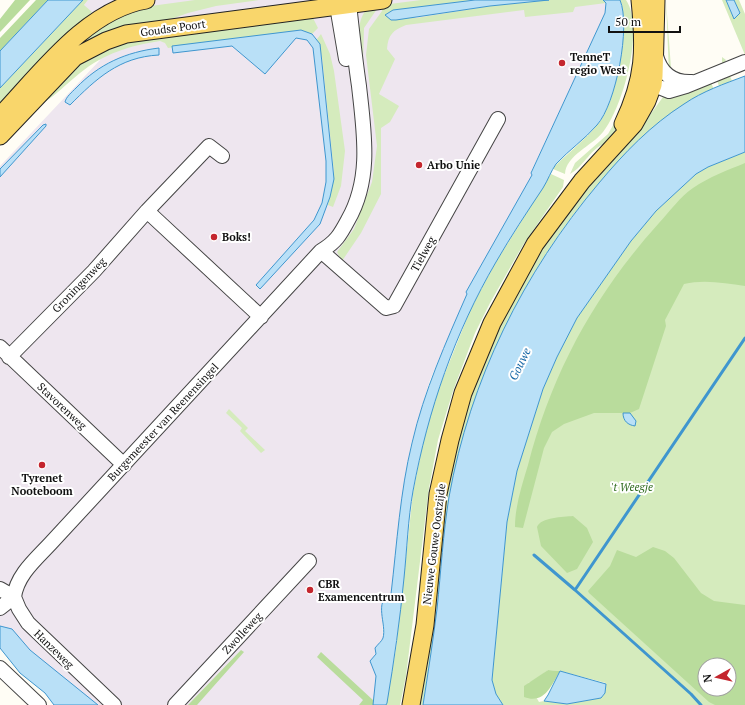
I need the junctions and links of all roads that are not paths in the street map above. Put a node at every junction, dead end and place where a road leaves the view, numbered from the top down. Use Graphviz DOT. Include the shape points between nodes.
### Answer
graph roads {
  1 [pos="146,0"];
  2 [pos="383,0"];
  3 [pos="640,0"];
  4 [pos="656,0"];
  5 [pos="343,2"];
  6 [pos="656,56"];
  7 [pos="745,62"];
  8 [pos="696,81"];
  9 [pos="647,82"];
  10 [pos="0,116"];
  11 [pos="498,119"];
  12 [pos="0,136"];
  13 [pos="222,156"];
  14 [pos="147,212"];
  15 [pos="321,251"];
  16 [pos="261,317"];
  17 [pos="5,352"];
  18 [pos="124,465"];
  19 [pos="310,561"];
  20 [pos="0,589"];
  21 [pos="14,597"];
  22 [pos="0,608"];
  23 [pos="0,668"];
  24 [pos="39,705"];
  25 [pos="114,705"];
  26 [pos="175,705"];
  27 [pos="411,705"];
  1 -- 10 [label="main road" via="107,14 80,32"];
  2 -- 5 [label="main road, Goudse Poort"];
  3 -- 9 [label="main road, Nieuwe Gouwe Oostzijde"];
  4 -- 6 [label="main road, Nieuwe Gouwe Oostzijde"];
  5 -- 12 [label="main road, Goudse Poort" via="126,34 106,40 75,57"];
  5 -- 15 [label="street, Burgemeester van Reenensingel" via="366,157 362,185 354,210 335,242"];
  6 -- 8 [label="street, Nieuwe Gouwe Oostzijde" via="658,65 674,80"];
  6 -- 9 [label="main road, Nieuwe Gouwe Oostzijde"];
  7 -- 8 [label="street, Nieuwe Gouwe Oostzijde"];
  8 -- 9 [label="street, Nieuwe Gouwe Oostzijde" via="669,91"];
  9 -- 27 [label="main road, Nieuwe Gouwe Oostzijde" via="647,101 634,124 563,204 535,244 492,323 463,393 438,494 425,625"];
  11 -- 15 [label="street, Tielweg" via="394,306 386,308"];
  13 -- 14 [label="street, Groningenweg" via="209,146"];
  14 -- 16 [label="street"];
  14 -- 17 [label="street, Groningenweg" via="94,271"];
  15 -- 16 [label="street, Burgemeester van Reenensingel"];
  16 -- 18 [label="street, Burgemeester van Reenensingel"];
  17 -- 18 [label="street, Stavorenweg"];
  18 -- 21 [label="street, Burgemeester van Reenensingel" via="21,576"];
  19 -- 26 [label="street, Zwolleweg"];
  20 -- 21 [label="street"];
  21 -- 22 [label="street"];
  21 -- 25 [label="street, Hanzeweg" via="18,609 33,628"];
  23 -- 24 [label="street"];
}
